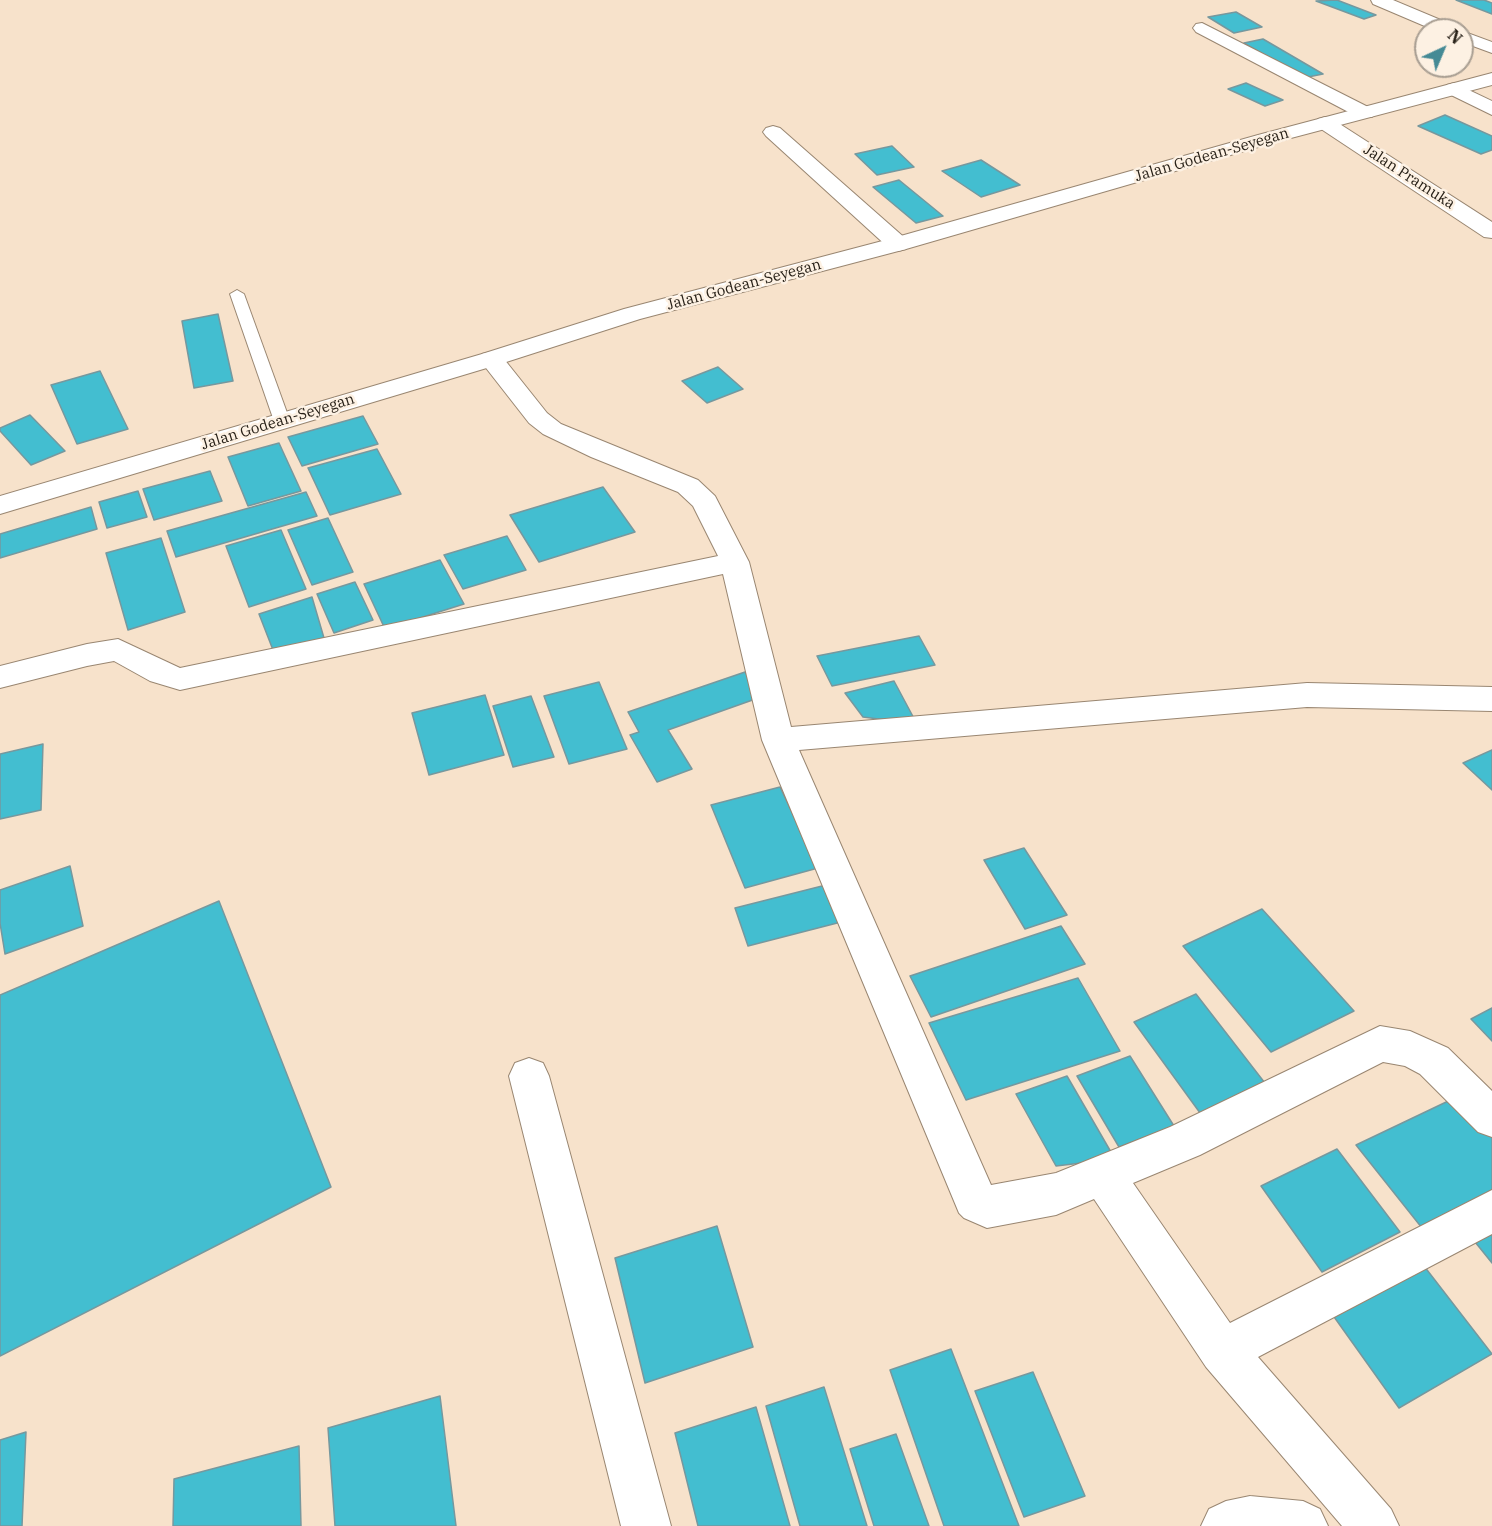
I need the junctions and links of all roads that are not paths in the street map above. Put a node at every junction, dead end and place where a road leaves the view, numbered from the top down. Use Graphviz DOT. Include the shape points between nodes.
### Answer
graph roads {
  1 [pos="1379,0"];
  2 [pos="1421,18"];
  3 [pos="1202,28"];
  4 [pos="1474,41"];
  5 [pos="1492,48"];
  6 [pos="1492,79"];
  7 [pos="1454,89"];
  8 [pos="1490,106"];
  9 [pos="1365,113"];
  10 [pos="1325,123"];
  11 [pos="773,132"];
  12 [pos="1492,232"];
  13 [pos="898,244"];
  14 [pos="237,294"];
  15 [pos="491,359"];
  16 [pos="282,421"];
  17 [pos="0,505"];
  18 [pos="735,562"];
  19 [pos="0,677"];
  20 [pos="1492,699"];
  21 [pos="778,740"];
  22 [pos="530,1076"];
  23 [pos="1492,1118"];
  24 [pos="1103,1175"];
  25 [pos="1492,1211"];
  26 [pos="1222,1351"];
  27 [pos="646,1526"];
  28 [pos="1226,1526"];
  29 [pos="1303,1526"];
  30 [pos="1374,1526"];
  1 -- 2 [label="street"];
  3 -- 9 [label="street"];
  4 -- 5 [label="street"];
  6 -- 7 [label="street, Jalan Godean-Seyegan"];
  7 -- 8 [label="street"];
  7 -- 9 [label="street, Jalan Godean-Seyegan"];
  9 -- 10 [label="street, Jalan Godean-Seyegan"];
  10 -- 12 [label="street, Jalan Pramuka"];
  10 -- 13 [label="street, Jalan Godean-Seyegan"];
  11 -- 13 [label="street"];
  13 -- 15 [label="street, Jalan Godean-Seyegan" via="632,314"];
  14 -- 16 [label="lane"];
  15 -- 16 [label="street, Jalan Godean-Seyegan"];
  15 -- 18 [label="street" via="538,418 552,429 671,478 699,494"];
  16 -- 17 [label="street, Jalan Godean-Seyegan"];
  18 -- 19 [label="street" via="180,679 118,650"];
  18 -- 21 [label="street"];
  20 -- 21 [label="street" via="1307,695"];
  21 -- 24 [label="street" via="974,1198 987,1207 1056,1194"];
  22 -- 27 [label="street"];
  23 -- 24 [label="street" via="1434,1061 1410,1049 1380,1044 1185,1141"];
  24 -- 26 [label="street"];
  25 -- 26 [label="street"];
  26 -- 30 [label="street"];
  28 -- 29 [label="street" via="1250,1521"];
}
